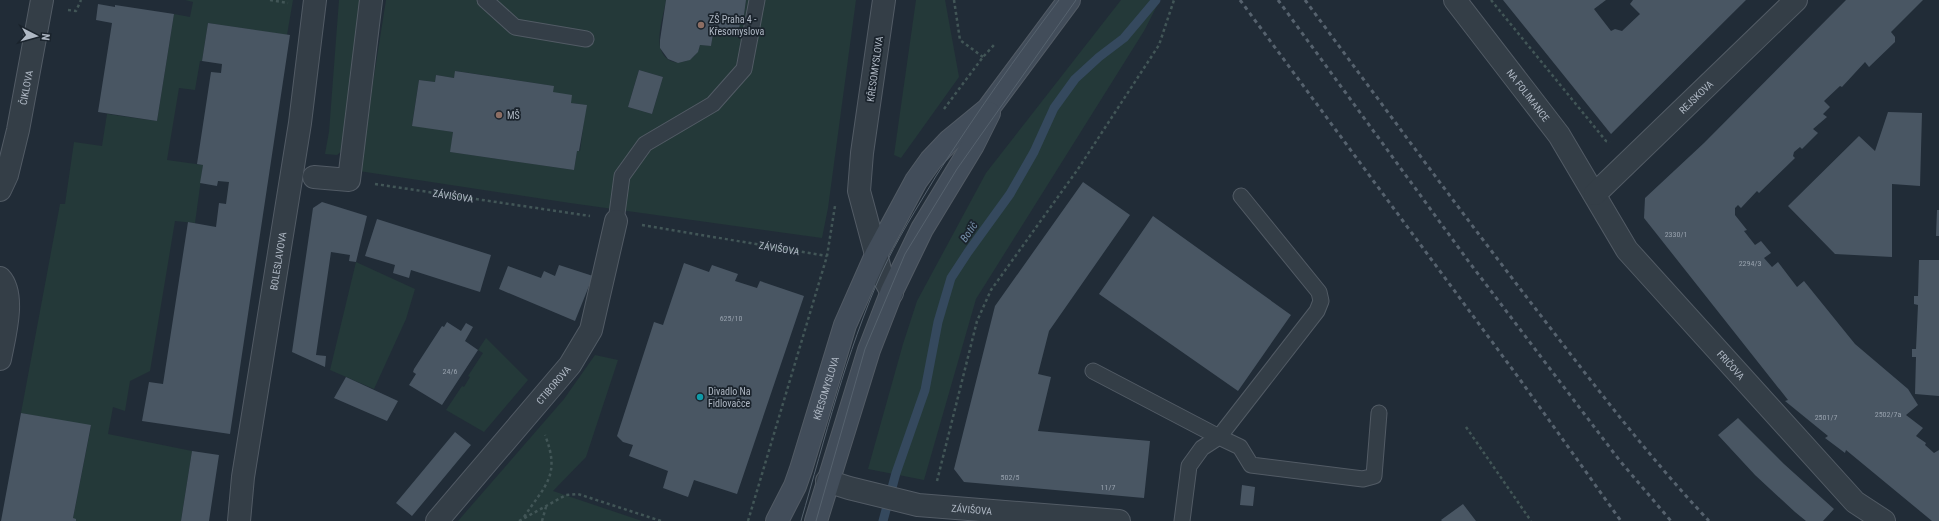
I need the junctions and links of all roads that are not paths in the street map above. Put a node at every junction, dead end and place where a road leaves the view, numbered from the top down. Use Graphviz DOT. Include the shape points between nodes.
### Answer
graph roads {
  1 [pos="42,0"];
  2 [pos="315,0"];
  3 [pos="371,0"];
  4 [pos="485,0"];
  5 [pos="756,0"];
  6 [pos="884,0"];
  7 [pos="1069,0"];
  8 [pos="1455,0"];
  9 [pos="1796,0"];
  10 [pos="586,39"];
  11 [pos="997,98"];
  12 [pos="314,177"];
  13 [pos="3,182"];
  14 [pos="1595,194"];
  15 [pos="1241,196"];
  16 [pos="626,223"];
  17 [pos="876,255"];
  18 [pos="0,278"];
  19 [pos="892,293"];
  20 [pos="0,359"];
  21 [pos="1094,371"];
  22 [pos="1380,413"];
  23 [pos="1219,437"];
  24 [pos="828,481"];
  25 [pos="1876,519"];
  26 [pos="239,521"];
  27 [pos="437,521"];
  28 [pos="777,521"];
  29 [pos="816,521"];
  30 [pos="1120,521"];
  31 [pos="1182,521"];
  1 -- 13 [label="street, ČIKLOVA" via="18,130"];
  2 -- 26 [label="street, BOLESLAVOVA" via="300,123 243,477"];
  3 -- 12 [label="street" via="349,180"];
  4 -- 10 [label="lane" via="516,27"];
  5 -- 16 [label="lane" via="744,69 713,104 645,144 622,176"];
  6 -- 17 [label="street, KŘESOMYSLOVA" via="859,191"];
  7 -- 11 [label="main road, KŘESOMYSLOVA"];
  8 -- 14 [label="street, NA FOLIMANCE" via="1560,135"];
  9 -- 14 [label="street, REJSKOVA"];
  11 -- 17 [label="main road, KŘESOMYSLOVA" via="988,110 949,141 931,160 916,181"];
  11 -- 19 [label="main road, KŘESOMYSLOVA" via="973,145 922,229"];
  14 -- 25 [label="street, FRIČOVA" via="1627,250 1855,502"];
  15 -- 23 [label="lane" via="1319,292 1321,301 1317,311"];
  16 -- 27 [label="street, CTIBOROVA" via="591,330 570,365"];
  17 -- 19 [label="street, KŘESOMYSLOVA" via="881,273"];
  17 -- 28 [label="main road, KŘESOMYSLOVA" via="845,325 795,486"];
  18 -- 20 [label="street" via="5,284 8,301"];
  19 -- 24 [label="main road, KŘESOMYSLOVA" via="869,350"];
  21 -- 23 [label="lane"];
  22 -- 23 [label="lane" via="1374,476 1363,479 1251,465 1240,447"];
  23 -- 31 [label="lane" via="1202,448 1189,466"];
  24 -- 29 [label="main road, KŘESOMYSLOVA"];
  24 -- 30 [label="street, ZÁVIŠOVA" via="924,506"];
}
